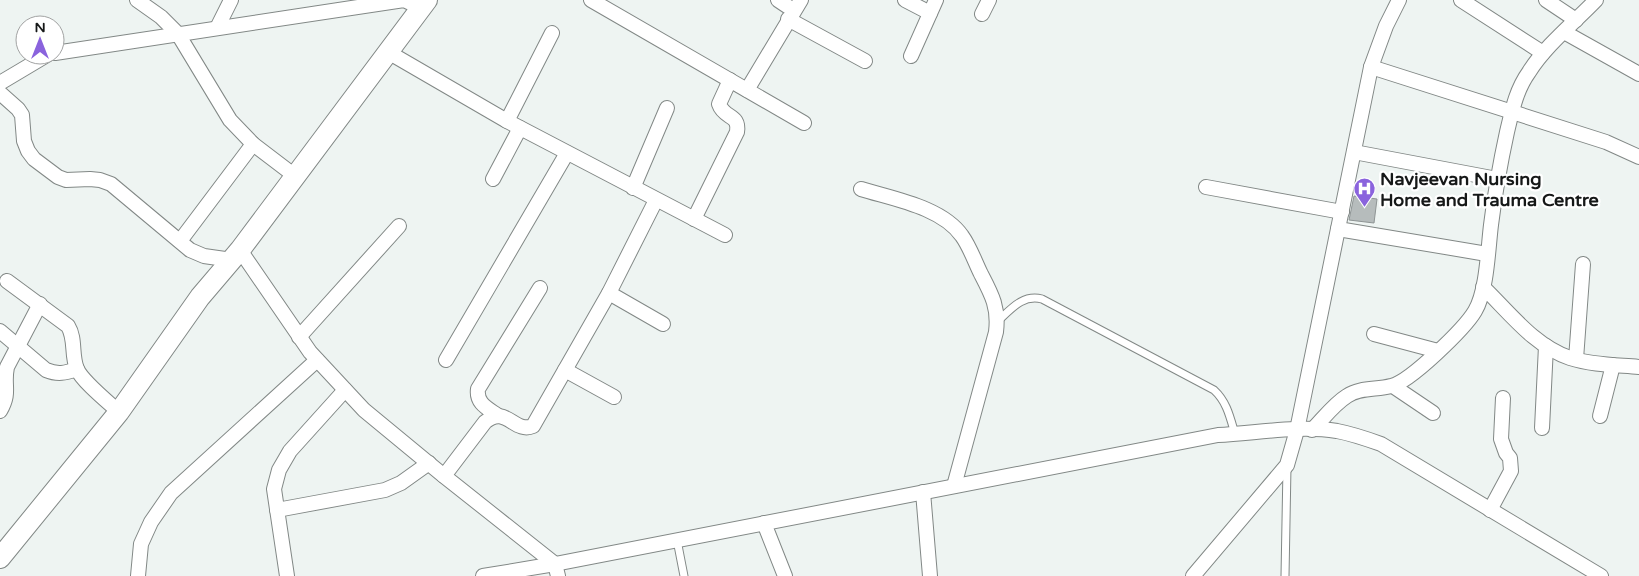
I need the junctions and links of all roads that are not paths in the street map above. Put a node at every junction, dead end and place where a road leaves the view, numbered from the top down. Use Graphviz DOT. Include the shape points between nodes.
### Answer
graph roads {
  1 [pos="137,0"];
  2 [pos="231,0"];
  3 [pos="778,0"];
  4 [pos="905,0"];
  5 [pos="936,0"];
  6 [pos="989,0"];
  7 [pos="1399,0"];
  8 [pos="1461,0"];
  9 [pos="1546,0"];
  10 [pos="1596,0"];
  11 [pos="414,2"];
  12 [pos="601,2"];
  13 [pos="794,10"];
  14 [pos="930,13"];
  15 [pos="982,14"];
  16 [pos="1576,20"];
  17 [pos="218,28"];
  18 [pos="1564,32"];
  19 [pos="552,33"];
  20 [pos="178,34"];
  21 [pos="65,51"];
  22 [pos="388,52"];
  23 [pos="1543,54"];
  24 [pos="911,56"];
  25 [pos="865,61"];
  26 [pos="31,65"];
  27 [pos="1372,67"];
  28 [pos="1639,74"];
  29 [pos="730,80"];
  30 [pos="0,83"];
  31 [pos="747,90"];
  32 [pos="0,93"];
  33 [pos="667,108"];
  34 [pos="1512,112"];
  35 [pos="507,122"];
  36 [pos="804,123"];
  37 [pos="520,128"];
  38 [pos="254,144"];
  39 [pos="1354,152"];
  40 [pos="567,153"];
  41 [pos="1639,157"];
  42 [pos="296,176"];
  43 [pos="1497,179"];
  44 [pos="493,180"];
  45 [pos="1206,187"];
  46 [pos="633,188"];
  47 [pos="861,189"];
  48 [pos="656,200"];
  49 [pos="1342,212"];
  50 [pos="694,219"];
  51 [pos="399,226"];
  52 [pos="1338,229"];
  53 [pos="725,236"];
  54 [pos="180,241"];
  55 [pos="1487,254"];
  56 [pos="236,255"];
  57 [pos="1583,264"];
  58 [pos="7,281"];
  59 [pos="1483,287"];
  60 [pos="540,288"];
  61 [pos="609,293"];
  62 [pos="40,304"];
  63 [pos="998,321"];
  64 [pos="663,324"];
  65 [pos="0,331"];
  66 [pos="1374,334"];
  67 [pos="299,336"];
  68 [pos="18,346"];
  69 [pos="1546,346"];
  70 [pos="1438,351"];
  71 [pos="317,360"];
  72 [pos="446,360"];
  73 [pos="1576,360"];
  74 [pos="1613,365"];
  75 [pos="1639,367"];
  76 [pos="77,369"];
  77 [pos="565,370"];
  78 [pos="1393,386"];
  79 [pos="345,390"];
  80 [pos="614,397"];
  81 [pos="1503,398"];
  82 [pos="0,411"];
  83 [pos="119,412"];
  84 [pos="1433,414"];
  85 [pos="497,416"];
  86 [pos="1600,416"];
  87 [pos="1542,428"];
  88 [pos="1297,430"];
  89 [pos="1312,430"];
  90 [pos="1235,434"];
  91 [pos="429,464"];
  92 [pos="1287,464"];
  93 [pos="444,476"];
  94 [pos="954,486"];
  95 [pos="923,492"];
  96 [pos="278,510"];
  97 [pos="1490,510"];
  98 [pos="764,523"];
  99 [pos="677,540"];
  100 [pos="0,558"];
  101 [pos="556,570"];
  102 [pos="786,575"];
  103 [pos="138,576"];
  104 [pos="287,576"];
  105 [pos="483,576"];
  106 [pos="684,576"];
  107 [pos="930,576"];
  108 [pos="1193,576"];
  109 [pos="1285,576"];
  110 [pos="1601,576"];
  1 -- 20 [label="street"];
  2 -- 17 [label="street"];
  3 -- 13 [label="street"];
  4 -- 14 [label="street"];
  5 -- 14 [label="street"];
  6 -- 15 [label="street"];
  7 -- 27 [label="street"];
  8 -- 23 [label="street"];
  9 -- 16 [label="street"];
  10 -- 16 [label="street"];
  11 -- 17 [label="street"];
  11 -- 22 [label="street"];
  12 -- 29 [label="street"];
  13 -- 25 [label="street"];
  13 -- 31 [label="street"];
  14 -- 24 [label="street"];
  16 -- 18 [label="street"];
  17 -- 20 [label="street"];
  18 -- 23 [label="street"];
  18 -- 28 [label="street"];
  19 -- 35 [label="street"];
  20 -- 21 [label="street"];
  20 -- 38 [label="street" via="230,120"];
  22 -- 35 [label="street"];
  22 -- 42 [label="street"];
  23 -- 34 [label="street" via="1521,84"];
  26 -- 30 [label="street"];
  27 -- 34 [label="street"];
  27 -- 39 [label="street"];
  29 -- 31 [label="street"];
  29 -- 50 [label="street" via="719,104 736,120 737,132"];
  31 -- 36 [label="street"];
  32 -- 54 [label="street" via="22,115 24,141 34,159 66,180 90,179 111,184"];
  33 -- 46 [label="street"];
  34 -- 41 [label="street" via="1606,142"];
  34 -- 43 [label="street"];
  35 -- 37 [label="street"];
  37 -- 40 [label="street"];
  37 -- 44 [label="street"];
  38 -- 42 [label="street"];
  38 -- 54 [label="street"];
  39 -- 43 [label="street"];
  39 -- 49 [label="street"];
  40 -- 46 [label="street"];
  40 -- 72 [label="street"];
  42 -- 56 [label="street"];
  43 -- 55 [label="street"];
  45 -- 49 [label="street"];
  46 -- 48 [label="street"];
  47 -- 63 [label="street" via="935,213 948,222 962,236 993,297"];
  48 -- 50 [label="street"];
  48 -- 61 [label="street"];
  49 -- 52 [label="street"];
  50 -- 53 [label="street"];
  51 -- 67 [label="street"];
  52 -- 55 [label="street"];
  52 -- 88 [label="street"];
  54 -- 56 [label="street" via="204,256"];
  55 -- 59 [label="street"];
  56 -- 67 [label="street"];
  56 -- 83 [label="street" via="200,297"];
  57 -- 73 [label="street"];
  58 -- 62 [label="street"];
  59 -- 69 [label="street"];
  59 -- 70 [label="street" via="1475,310"];
  60 -- 85 [label="street" via="478,389 481,403"];
  61 -- 64 [label="street"];
  61 -- 77 [label="street"];
  62 -- 68 [label="street"];
  62 -- 76 [label="street" via="61,319 73,333"];
  63 -- 90 [label="lane" via="1026,298 1042,299 1214,390 1228,409"];
  63 -- 94 [label="street"];
  65 -- 68 [label="street"];
  66 -- 70 [label="street"];
  67 -- 71 [label="street"];
  68 -- 76 [label="street" via="46,370 63,373"];
  68 -- 82 [label="street" via="7,367 7,394"];
  69 -- 73 [label="street"];
  69 -- 87 [label="street"];
  70 -- 78 [label="street" via="1417,372"];
  71 -- 79 [label="street"];
  71 -- 103 [label="street" via="171,493 151,522 141,544"];
  73 -- 74 [label="street"];
  74 -- 75 [label="street"];
  74 -- 86 [label="street"];
  76 -- 83 [label="street"];
  77 -- 80 [label="street"];
  77 -- 85 [label="street" via="533,426 527,429"];
  78 -- 84 [label="street"];
  78 -- 89 [label="street" via="1359,390 1348,395"];
  79 -- 91 [label="street"];
  79 -- 96 [label="street" via="290,450 279,470 274,489"];
  81 -- 97 [label="street" via="1501,439 1512,471"];
  83 -- 100 [label="street"];
  85 -- 93 [label="street" via="486,422"];
  88 -- 89 [label="street"];
  88 -- 90 [label="street"];
  88 -- 92 [label="street"];
  89 -- 97 [label="street" via="1336,431 1381,444"];
  90 -- 94 [label="street"];
  91 -- 93 [label="street"];
  91 -- 96 [label="street" via="402,483 385,490"];
  92 -- 108 [label="street"];
  92 -- 109 [label="lane"];
  93 -- 101 [label="street"];
  94 -- 95 [label="street"];
  95 -- 98 [label="street"];
  95 -- 107 [label="street"];
  96 -- 104 [label="street"];
  97 -- 110 [label="street"];
  98 -- 99 [label="street"];
  98 -- 102 [label="street"];
  99 -- 101 [label="street"];
  99 -- 106 [label="lane"];
  101 -- 105 [label="street"];
}
